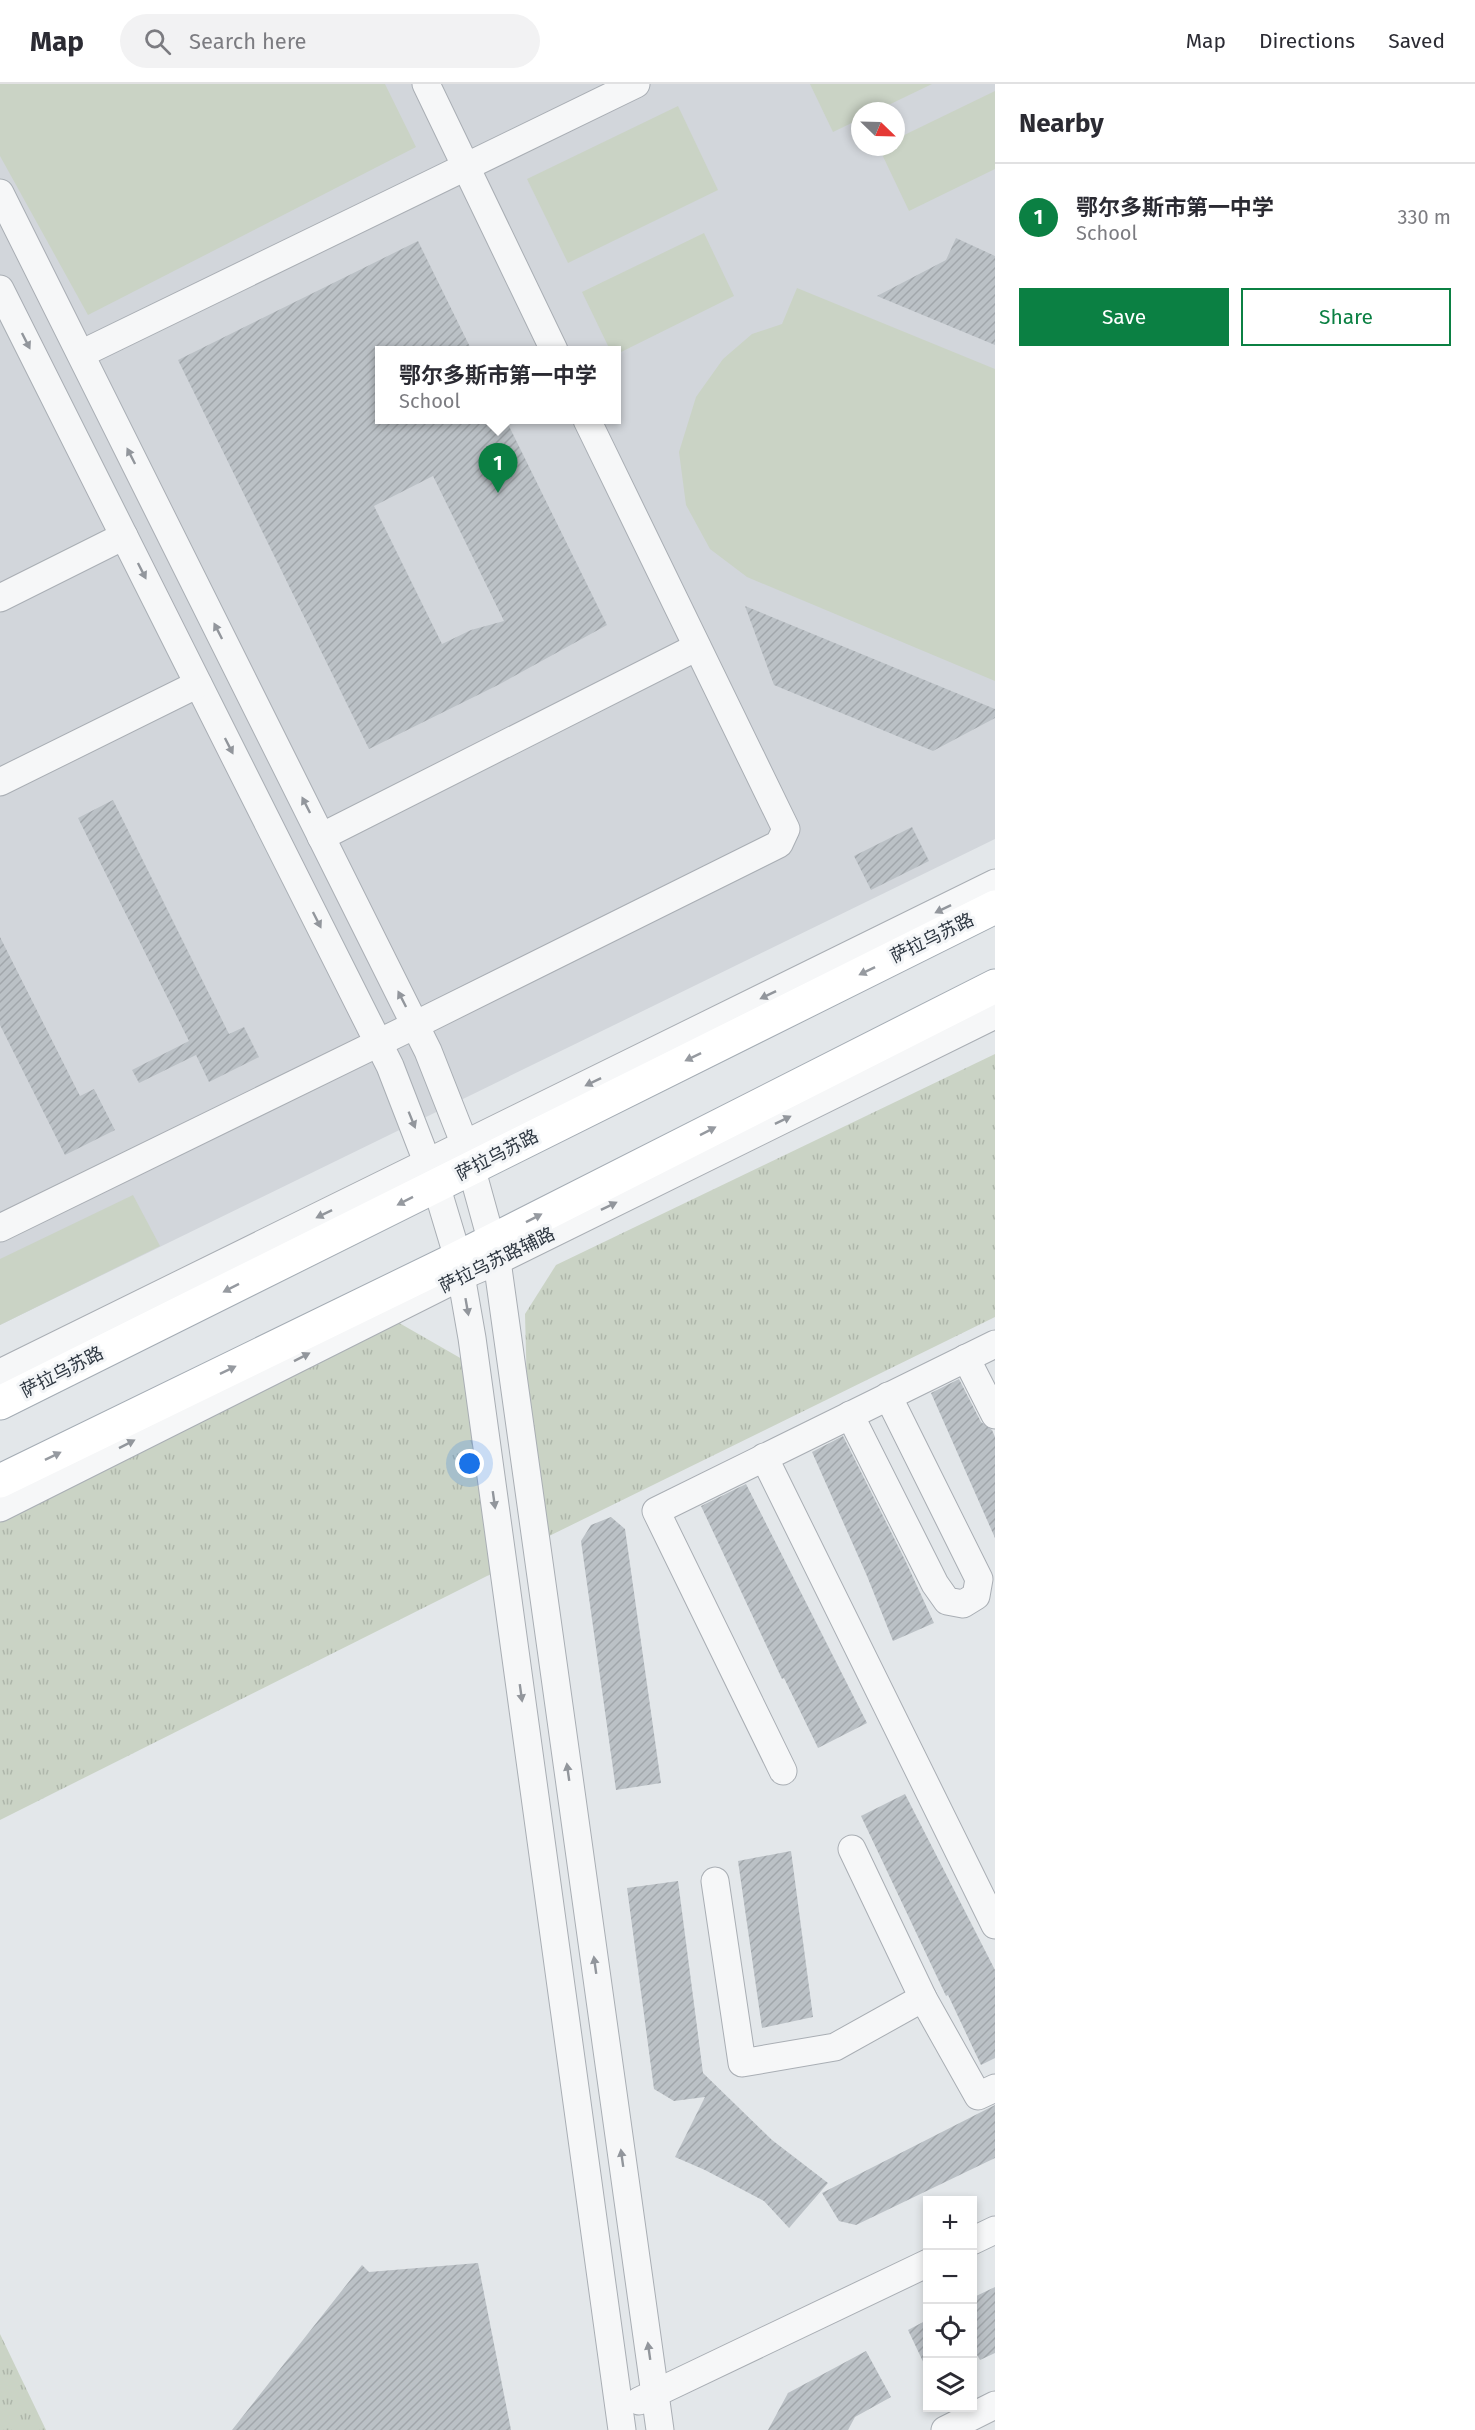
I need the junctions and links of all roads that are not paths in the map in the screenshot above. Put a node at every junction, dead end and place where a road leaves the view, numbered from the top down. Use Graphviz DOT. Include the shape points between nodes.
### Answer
graph roads {
  1 [pos="426,84"];
  2 [pos="636,84"];
  3 [pos="466,166"];
  4 [pos="0,193"];
  5 [pos="0,289"];
  6 [pos="552,346"];
  7 [pos="81,354"];
  8 [pos="590,424"];
  9 [pos="124,536"];
  10 [pos="0,598"];
  11 [pos="697,647"];
  12 [pos="198,684"];
  13 [pos="0,782"];
  14 [pos="321,837"];
  15 [pos="995,883"];
  16 [pos="995,907"];
  17 [pos="995,986"];
  18 [pos="995,1015"];
  19 [pos="415,1025"];
  20 [pos="378,1042"];
  21 [pos="468,1157"];
  22 [pos="433,1174"];
  23 [pos="0,1228"];
  24 [pos="494,1251"];
  25 [pos="460,1267"];
  26 [pos="995,1344"];
  27 [pos="966,1358"];
  28 [pos="0,1373"];
  29 [pos="888,1396"];
  30 [pos="0,1403"];
  31 [pos="850,1415"];
  32 [pos="995,1415"];
  33 [pos="764,1458"];
  34 [pos="0,1481"];
  35 [pos="0,1508"];
  36 [pos="783,1770"];
  37 [pos="852,1849"];
  38 [pos="715,1881"];
  39 [pos="995,1926"];
  40 [pos="923,1998"];
  41 [pos="995,2088"];
  42 [pos="995,2230"];
  43 [pos="977,2239"];
  44 [pos="923,2265"];
  45 [pos="655,2394"];
  46 [pos="995,2405"];
  47 [pos="620,2420"];
  48 [pos="660,2430"];
  49 [pos="945,2430"];
  1 -- 3 [label="street"];
  2 -- 3 [label="street"];
  3 -- 6 [label="street"];
  3 -- 7 [label="street"];
  4 -- 7 [label="street"];
  5 -- 9 [label="street, one-way"];
  14 -- 7 [label="street, one-way"];
  8 -- 11 [label="street"];
  9 -- 10 [label="street"];
  9 -- 12 [label="street, one-way"];
  11 -- 14 [label="street"];
  11 -- 19 [label="street" via="786,829 779,844"];
  12 -- 13 [label="street"];
  12 -- 20 [label="street, one-way"];
  19 -- 14 [label="street, one-way"];
  15 -- 21 [label="street, one-way"];
  16 -- 21 [label="main road, 萨拉乌苏路, one-way"];
  24 -- 17 [label="main road, one-way"];
  24 -- 18 [label="street, 萨拉乌苏路辅路, one-way"];
  19 -- 20 [label="street"];
  19 -- 21 [label="street"];
  20 -- 22 [label="street, one-way"];
  20 -- 23 [label="street"];
  21 -- 22 [label="main road, 萨拉乌苏路"];
  21 -- 24 [label="street"];
  22 -- 25 [label="street"];
  22 -- 28 [label="street, one-way"];
  22 -- 30 [label="main road, 萨拉乌苏路, one-way"];
  24 -- 25 [label="main road"];
  45 -- 24 [label="street, one-way"];
  34 -- 25 [label="main road, one-way"];
  35 -- 25 [label="street, 萨拉乌苏路辅路, one-way"];
  25 -- 47 [label="street, one-way"];
  26 -- 27 [label="street"];
  27 -- 29 [label="street"];
  27 -- 32 [label="street"];
  29 -- 31 [label="street"];
  29 -- 31 [label="street" via="979,1579 976,1596 963,1604 947,1601 935,1584"];
  31 -- 33 [label="street"];
  33 -- 36 [label="street" via="656,1511"];
  33 -- 39 [label="street"];
  37 -- 40 [label="street"];
  38 -- 40 [label="street" via="742,2063 835,2047"];
  40 -- 41 [label="street" via="978,2096"];
  42 -- 43 [label="street"];
  44 -- 45 [label="street"];
  45 -- 47 [label="street"];
  45 -- 48 [label="street"];
  46 -- 49 [label="street"];
}
